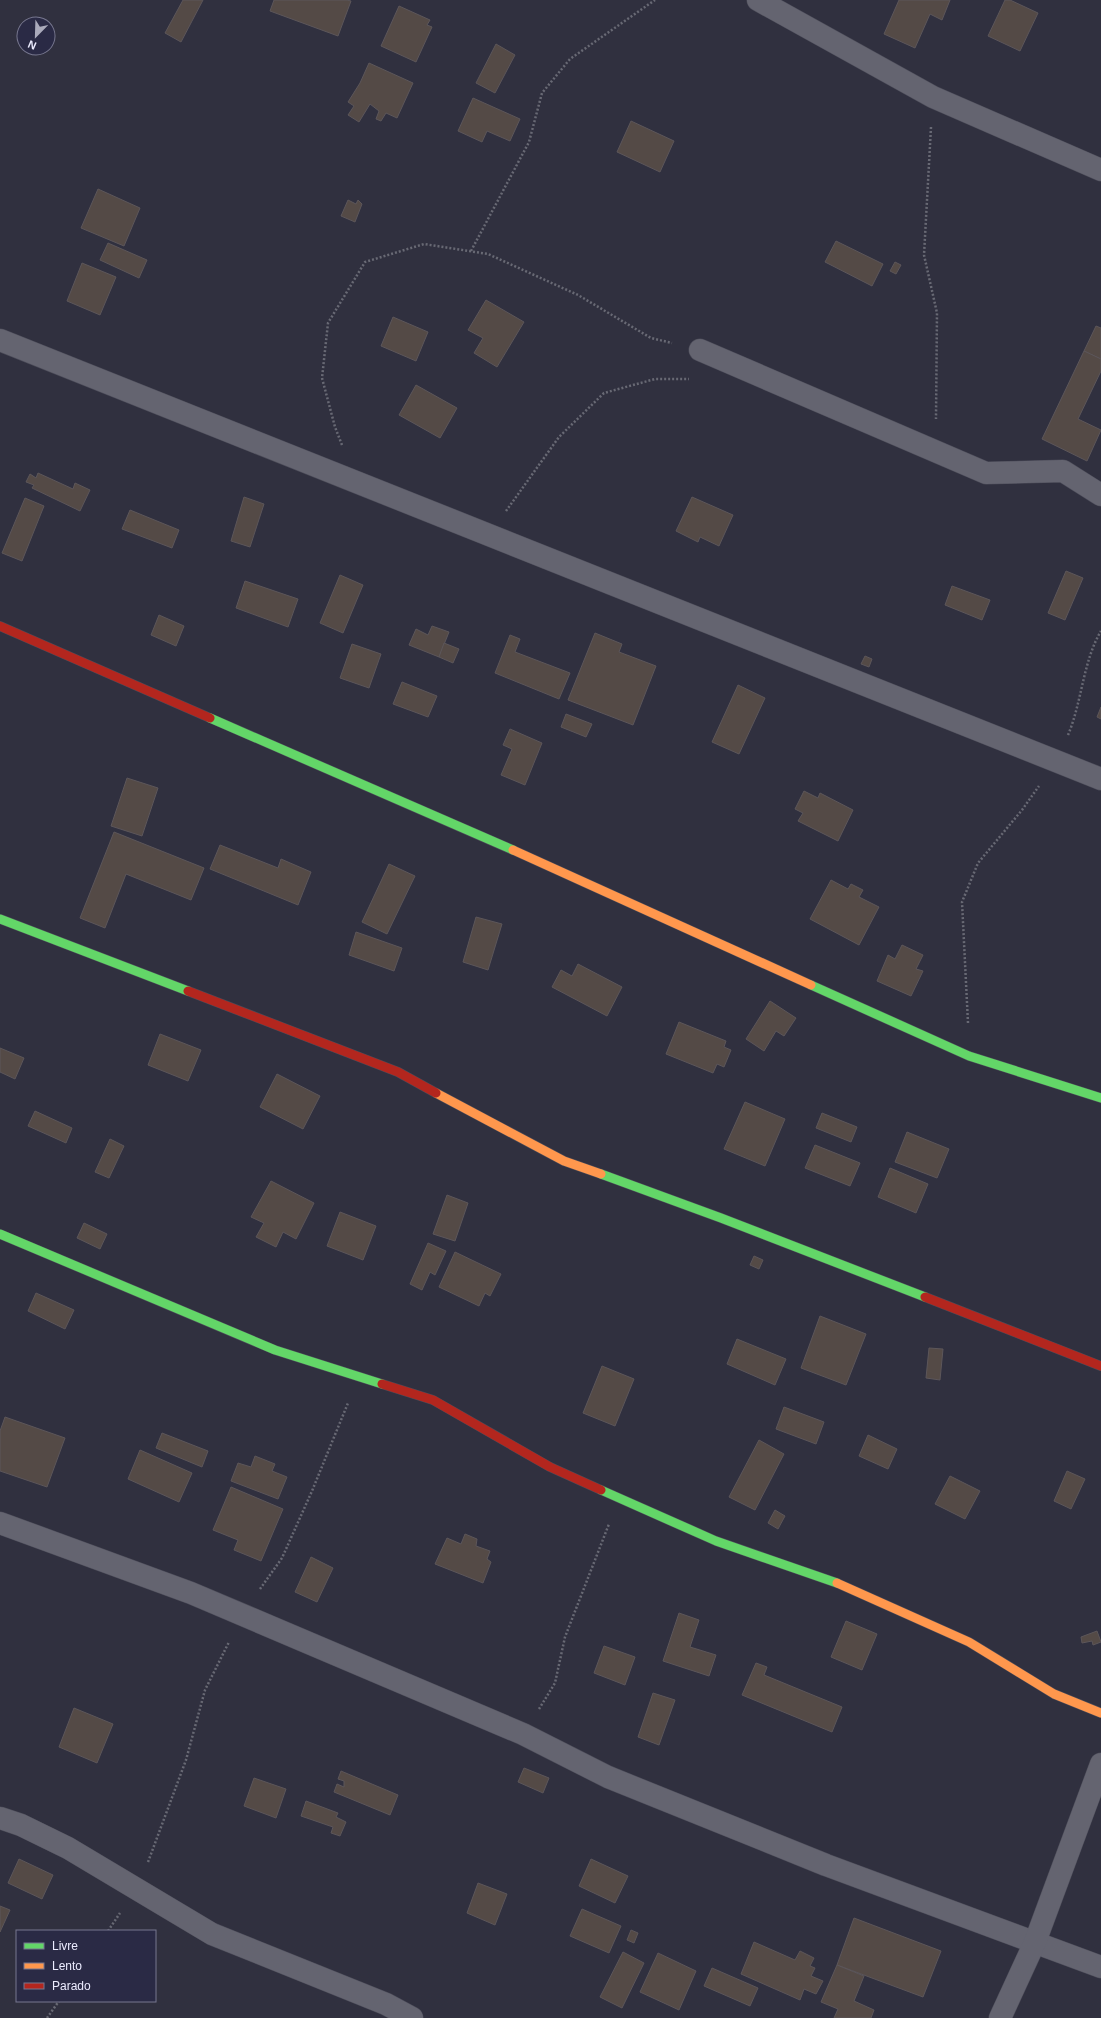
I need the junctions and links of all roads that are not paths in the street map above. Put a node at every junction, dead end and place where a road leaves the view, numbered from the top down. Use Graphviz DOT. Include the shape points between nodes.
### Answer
graph roads {
  1 [pos="758,0"];
  2 [pos="1101,170"];
  3 [pos="0,340"];
  4 [pos="700,350"];
  5 [pos="1101,495"];
  6 [pos="0,626"];
  7 [pos="1101,779"];
  8 [pos="0,919"];
  9 [pos="1101,1098"];
  10 [pos="0,1234"];
  11 [pos="1101,1366"];
  12 [pos="0,1523"];
  13 [pos="1101,1713"];
  14 [pos="1101,1764"];
  15 [pos="0,1818"];
  16 [pos="1035,1942"];
  17 [pos="1101,1968"];
  18 [pos="412,2018"];
  19 [pos="1000,2018"];
  1 -- 2 [label="street" via="933,97"];
  3 -- 7 [label="street"];
  4 -- 5 [label="street" via="986,473 1063,471"];
  6 -- 9 [label="street" via="513,850 969,1056"];
  8 -- 11 [label="street" via="398,1072 564,1161 721,1218"];
  10 -- 13 [label="street" via="275,1350 433,1400 550,1467 716,1541 830,1580 961,1638 1054,1694"];
  12 -- 16 [label="street" via="242,1614 523,1734 608,1777 826,1865"];
  14 -- 16 [label="street"];
  15 -- 18 [label="street" via="21,1825 68,1848 212,1934 386,2004"];
  16 -- 17 [label="street"];
  16 -- 19 [label="street"];
}
